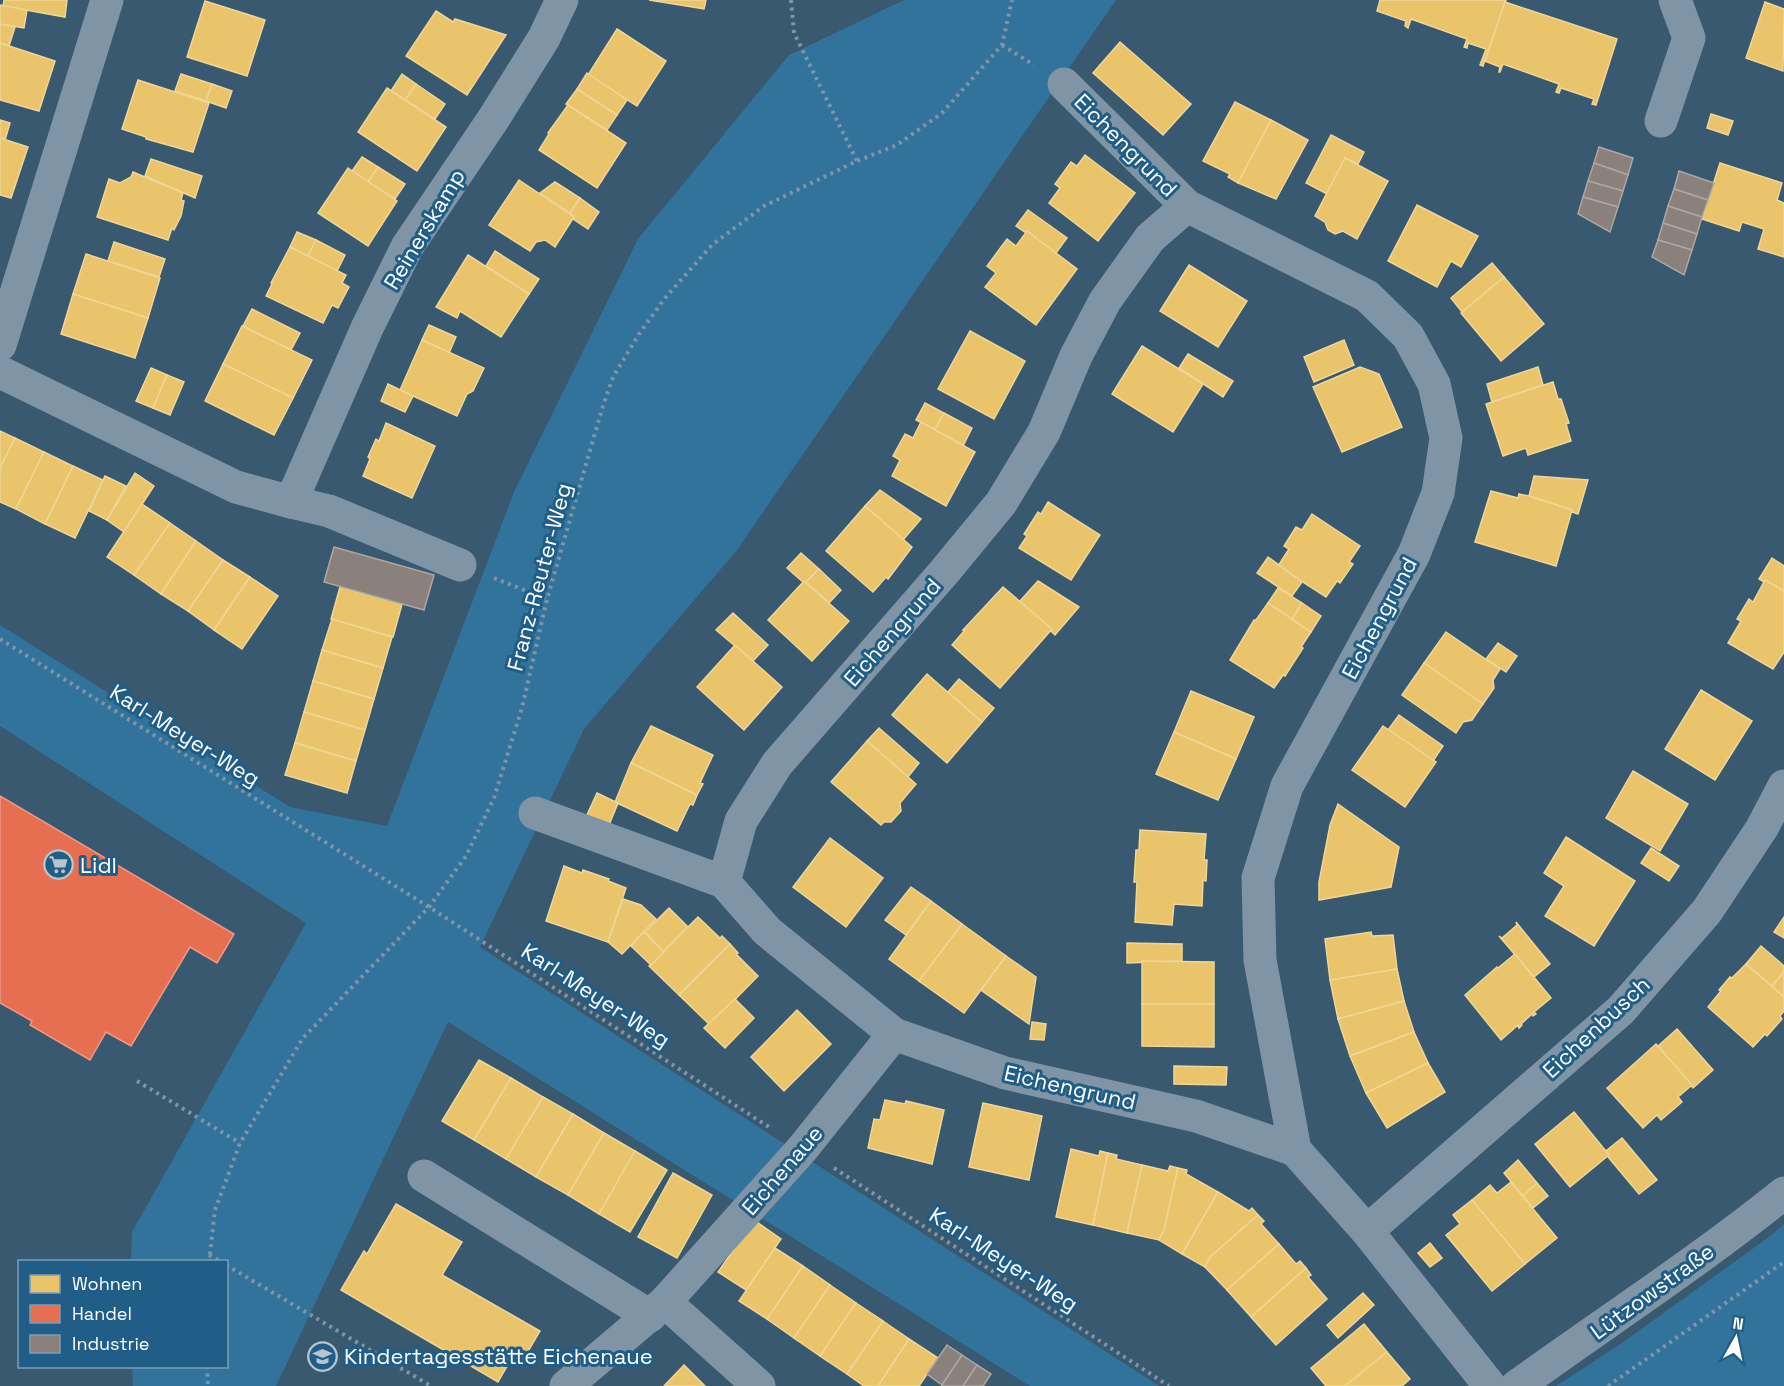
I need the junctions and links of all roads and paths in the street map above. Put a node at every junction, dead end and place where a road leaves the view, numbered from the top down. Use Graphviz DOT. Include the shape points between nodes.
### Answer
graph roads {
  1 [pos="107,0"];
  2 [pos="561,0"];
  3 [pos="791,0"];
  4 [pos="1012,0"];
  5 [pos="1675,0"];
  6 [pos="1065,84"];
  7 [pos="1661,121"];
  8 [pos="857,161"];
  9 [pos="1186,206"];
  10 [pos="0,345"];
  11 [pos="0,372"];
  12 [pos="291,502"];
  13 [pos="459,565"];
  14 [pos="547,599"];
  15 [pos="0,639"];
  16 [pos="1784,786"];
  17 [pos="535,813"];
  18 [pos="724,882"];
  19 [pos="429,907"];
  20 [pos="894,1034"];
  21 [pos="137,1081"];
  22 [pos="240,1143"];
  23 [pos="803,1148"];
  24 [pos="1295,1150"];
  25 [pos="424,1176"];
  26 [pos="1784,1193"];
  27 [pos="1367,1231"];
  28 [pos="209,1255"];
  29 [pos="209,1260"];
  30 [pos="218,1260"];
  31 [pos="1784,1262"];
  32 [pos="228,1266"];
  33 [pos="657,1309"];
  34 [pos="207,1368"];
  35 [pos="208,1386"];
  36 [pos="431,1386"];
  37 [pos="566,1386"];
  38 [pos="759,1386"];
  39 [pos="1169,1386"];
  40 [pos="1490,1386"];
  41 [pos="1517,1386"];
  42 [pos="1608,1386"];
  1 -- 10 [label="street"];
  2 -- 12 [label="street, Reinerskamp" via="544,38 407,248 367,328"];
  3 -- 8 [label="path" via="794,33"];
  4 -- 8 [label="path, Franz-Reuter-Weg" via="1002,45 942,113 897,145"];
  5 -- 7 [label="street" via="1689,38"];
  6 -- 9 [label="street, Eichengrund"];
  8 -- 14 [label="path, Franz-Reuter-Weg" via="764,206 712,245 639,334 602,409"];
  9 -- 18 [label="street, Eichengrund" via="1150,238 1105,301 1076,356 1044,432 1001,503 777,764 741,821"];
  9 -- 24 [label="street, Eichengrund" via="1367,296 1408,336 1434,384 1446,438 1438,493 1414,554 1287,786 1258,878 1260,960"];
  11 -- 12 [label="street" via="236,487"];
  12 -- 13 [label="street" via="329,512"];
  13 -- 14 [label="path"];
  14 -- 19 [label="path, Franz-Reuter-Weg" via="522,708 494,798 466,856"];
  15 -- 19 [label="path, Karl-Meyer-Weg"];
  16 -- 27 [label="street, Eichenbusch" via="1762,828 1707,911 1621,1010"];
  17 -- 18 [label="street, Eichengrund"];
  18 -- 20 [label="street, Eichengrund" via="767,931"];
  19 -- 22 [label="path, Franz-Reuter-Weg" via="303,1038"];
  19 -- 23 [label="path, Karl-Meyer-Weg"];
  20 -- 23 [label="street, Eichenaue"];
  20 -- 24 [label="street, Eichengrund" via="1005,1073 1196,1116"];
  21 -- 22 [label="path"];
  22 -- 28 [label="path, Franz-Reuter-Weg" via="215,1210"];
  23 -- 33 [label="street, Eichenaue"];
  23 -- 39 [label="path, Karl-Meyer-Weg"];
  24 -- 27 [label="street, Eichengrund"];
  25 -- 33 [label="street"];
  26 -- 41 [label="street, Lützowstraße"];
  27 -- 40 [label="street, Eichengrund"];
  28 -- 29 [label="path, Franz-Reuter-Weg"];
  28 -- 30 [label="path"];
  31 -- 42 [label="path"];
  32 -- 36 [label="path"];
  33 -- 37 [label="street, Eichenaue"];
  33 -- 38 [label="street"];
  34 -- 35 [label="path"];
}
